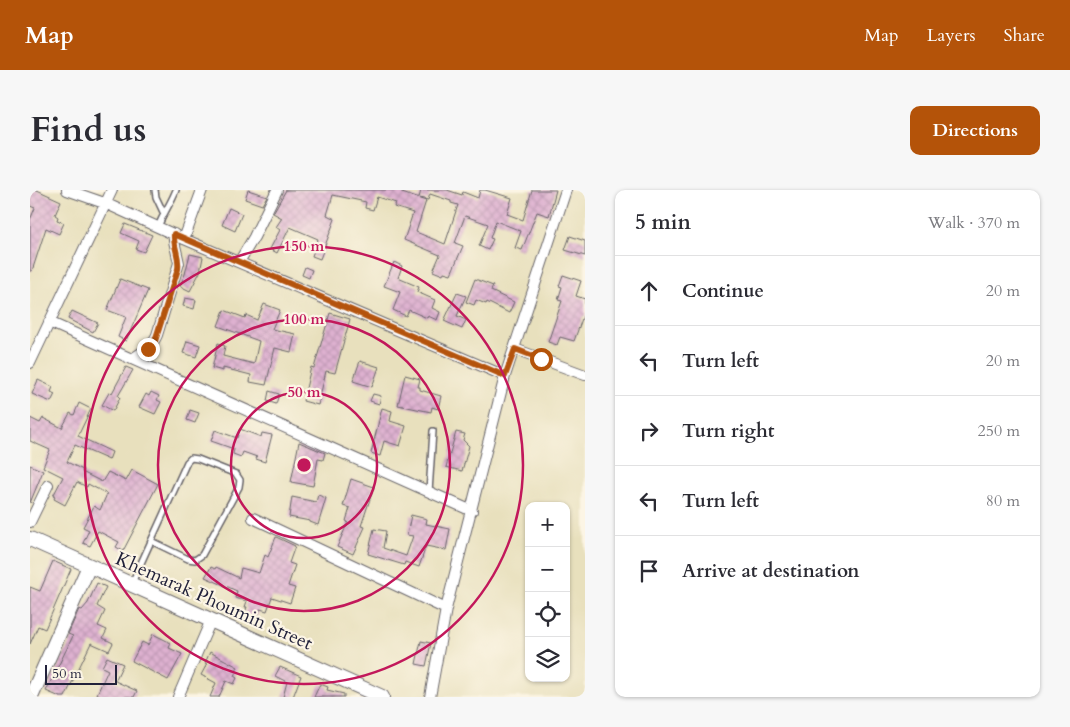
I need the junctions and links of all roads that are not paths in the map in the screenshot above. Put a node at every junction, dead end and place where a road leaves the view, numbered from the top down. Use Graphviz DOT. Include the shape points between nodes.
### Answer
graph roads {
  1 [pos="67,190"];
  2 [pos="112,190"];
  3 [pos="155,190"];
  4 [pos="176,190"];
  5 [pos="202,190"];
  6 [pos="277,190"];
  7 [pos="566,190"];
  8 [pos="106,204"];
  9 [pos="164,214"];
  10 [pos="158,227"];
  11 [pos="174,234"];
  12 [pos="184,239"];
  13 [pos="239,262"];
  14 [pos="49,322"];
  15 [pos="515,349"];
  16 [pos="132,359"];
  17 [pos="30,363"];
  18 [pos="585,375"];
  19 [pos="505,376"];
  20 [pos="433,432"];
  21 [pos="48,485"];
  22 [pos="429,492"];
  23 [pos="472,511"];
  24 [pos="253,518"];
  25 [pos="30,522"];
  26 [pos="30,539"];
  27 [pos="151,541"];
  28 [pos="89,566"];
  29 [pos="132,584"];
  30 [pos="446,609"];
  31 [pos="211,620"];
  32 [pos="33,696"];
  33 [pos="178,697"];
  34 [pos="382,697"];
  35 [pos="430,697"];
  1 -- 8 [label="street"];
  2 -- 8 [label="street"];
  3 -- 9 [label="lane"];
  4 -- 9 [label="lane"];
  5 -- 12 [label="street"];
  6 -- 13 [label="street"];
  7 -- 15 [label="street"];
  8 -- 10 [label="street"];
  8 -- 14 [label="street"];
  9 -- 10 [label="lane"];
  10 -- 11 [label="street"];
  11 -- 12 [label="street"];
  11 -- 16 [label="street" via="179,263 155,341"];
  12 -- 13 [label="street"];
  13 -- 19 [label="street"];
  14 -- 16 [label="street"];
  14 -- 17 [label="street"];
  15 -- 18 [label="street"];
  15 -- 19 [label="street"];
  16 -- 22 [label="street"];
  19 -- 23 [label="street"];
  20 -- 22 [label="lane"];
  21 -- 25 [label="street"];
  22 -- 23 [label="street"];
  23 -- 30 [label="street"];
  24 -- 30 [label="street"];
  26 -- 28 [label="street, Khemarak Phoumin Street"];
  27 -- 27 [label="lane" via="191,458 236,474 240,480 239,487 202,555 195,560 188,559"];
  27 -- 29 [label="lane"];
  28 -- 29 [label="street, Khemarak Phoumin Street"];
  28 -- 32 [label="street"];
  29 -- 31 [label="street, Khemarak Phoumin Street"];
  30 -- 35 [label="street"];
  31 -- 33 [label="street"];
  31 -- 34 [label="street, Khemarak Phoumin Street"];
}
